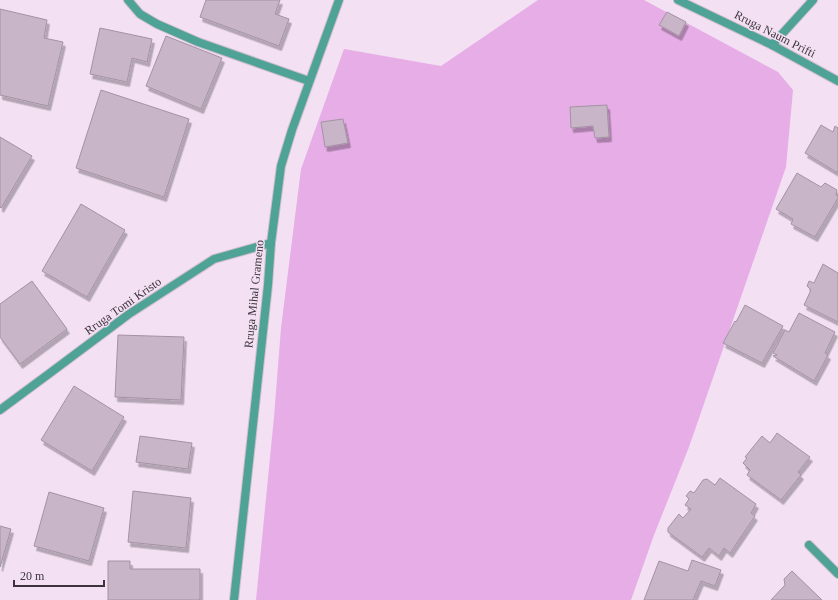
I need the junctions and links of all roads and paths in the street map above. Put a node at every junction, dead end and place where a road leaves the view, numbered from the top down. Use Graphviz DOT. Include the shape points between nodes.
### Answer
graph roads {
  1 [pos="128,0"];
  2 [pos="338,0"];
  3 [pos="678,0"];
  4 [pos="814,0"];
  5 [pos="772,45"];
  6 [pos="309,81"];
  7 [pos="838,81"];
  8 [pos="271,243"];
  9 [pos="0,410"];
  10 [pos="809,545"];
  11 [pos="838,574"];
  12 [pos="234,600"];
  1 -- 6 [label="street" via="140,14 157,24 198,42"];
  2 -- 6 [label="street, Rruga Mihal Grameno"];
  3 -- 5 [label="street, Rruga Naum Prifti"];
  4 -- 5 [label="street"];
  5 -- 7 [label="street, Rruga Naum Prifti"];
  6 -- 8 [label="street, Rruga Mihal Grameno" via="281,166"];
  8 -- 9 [label="street, Rruga Tomi Kristo" via="214,259 129,314"];
  8 -- 12 [label="street, Rruga Mihal Grameno"];
  10 -- 11 [label="street"];
}
